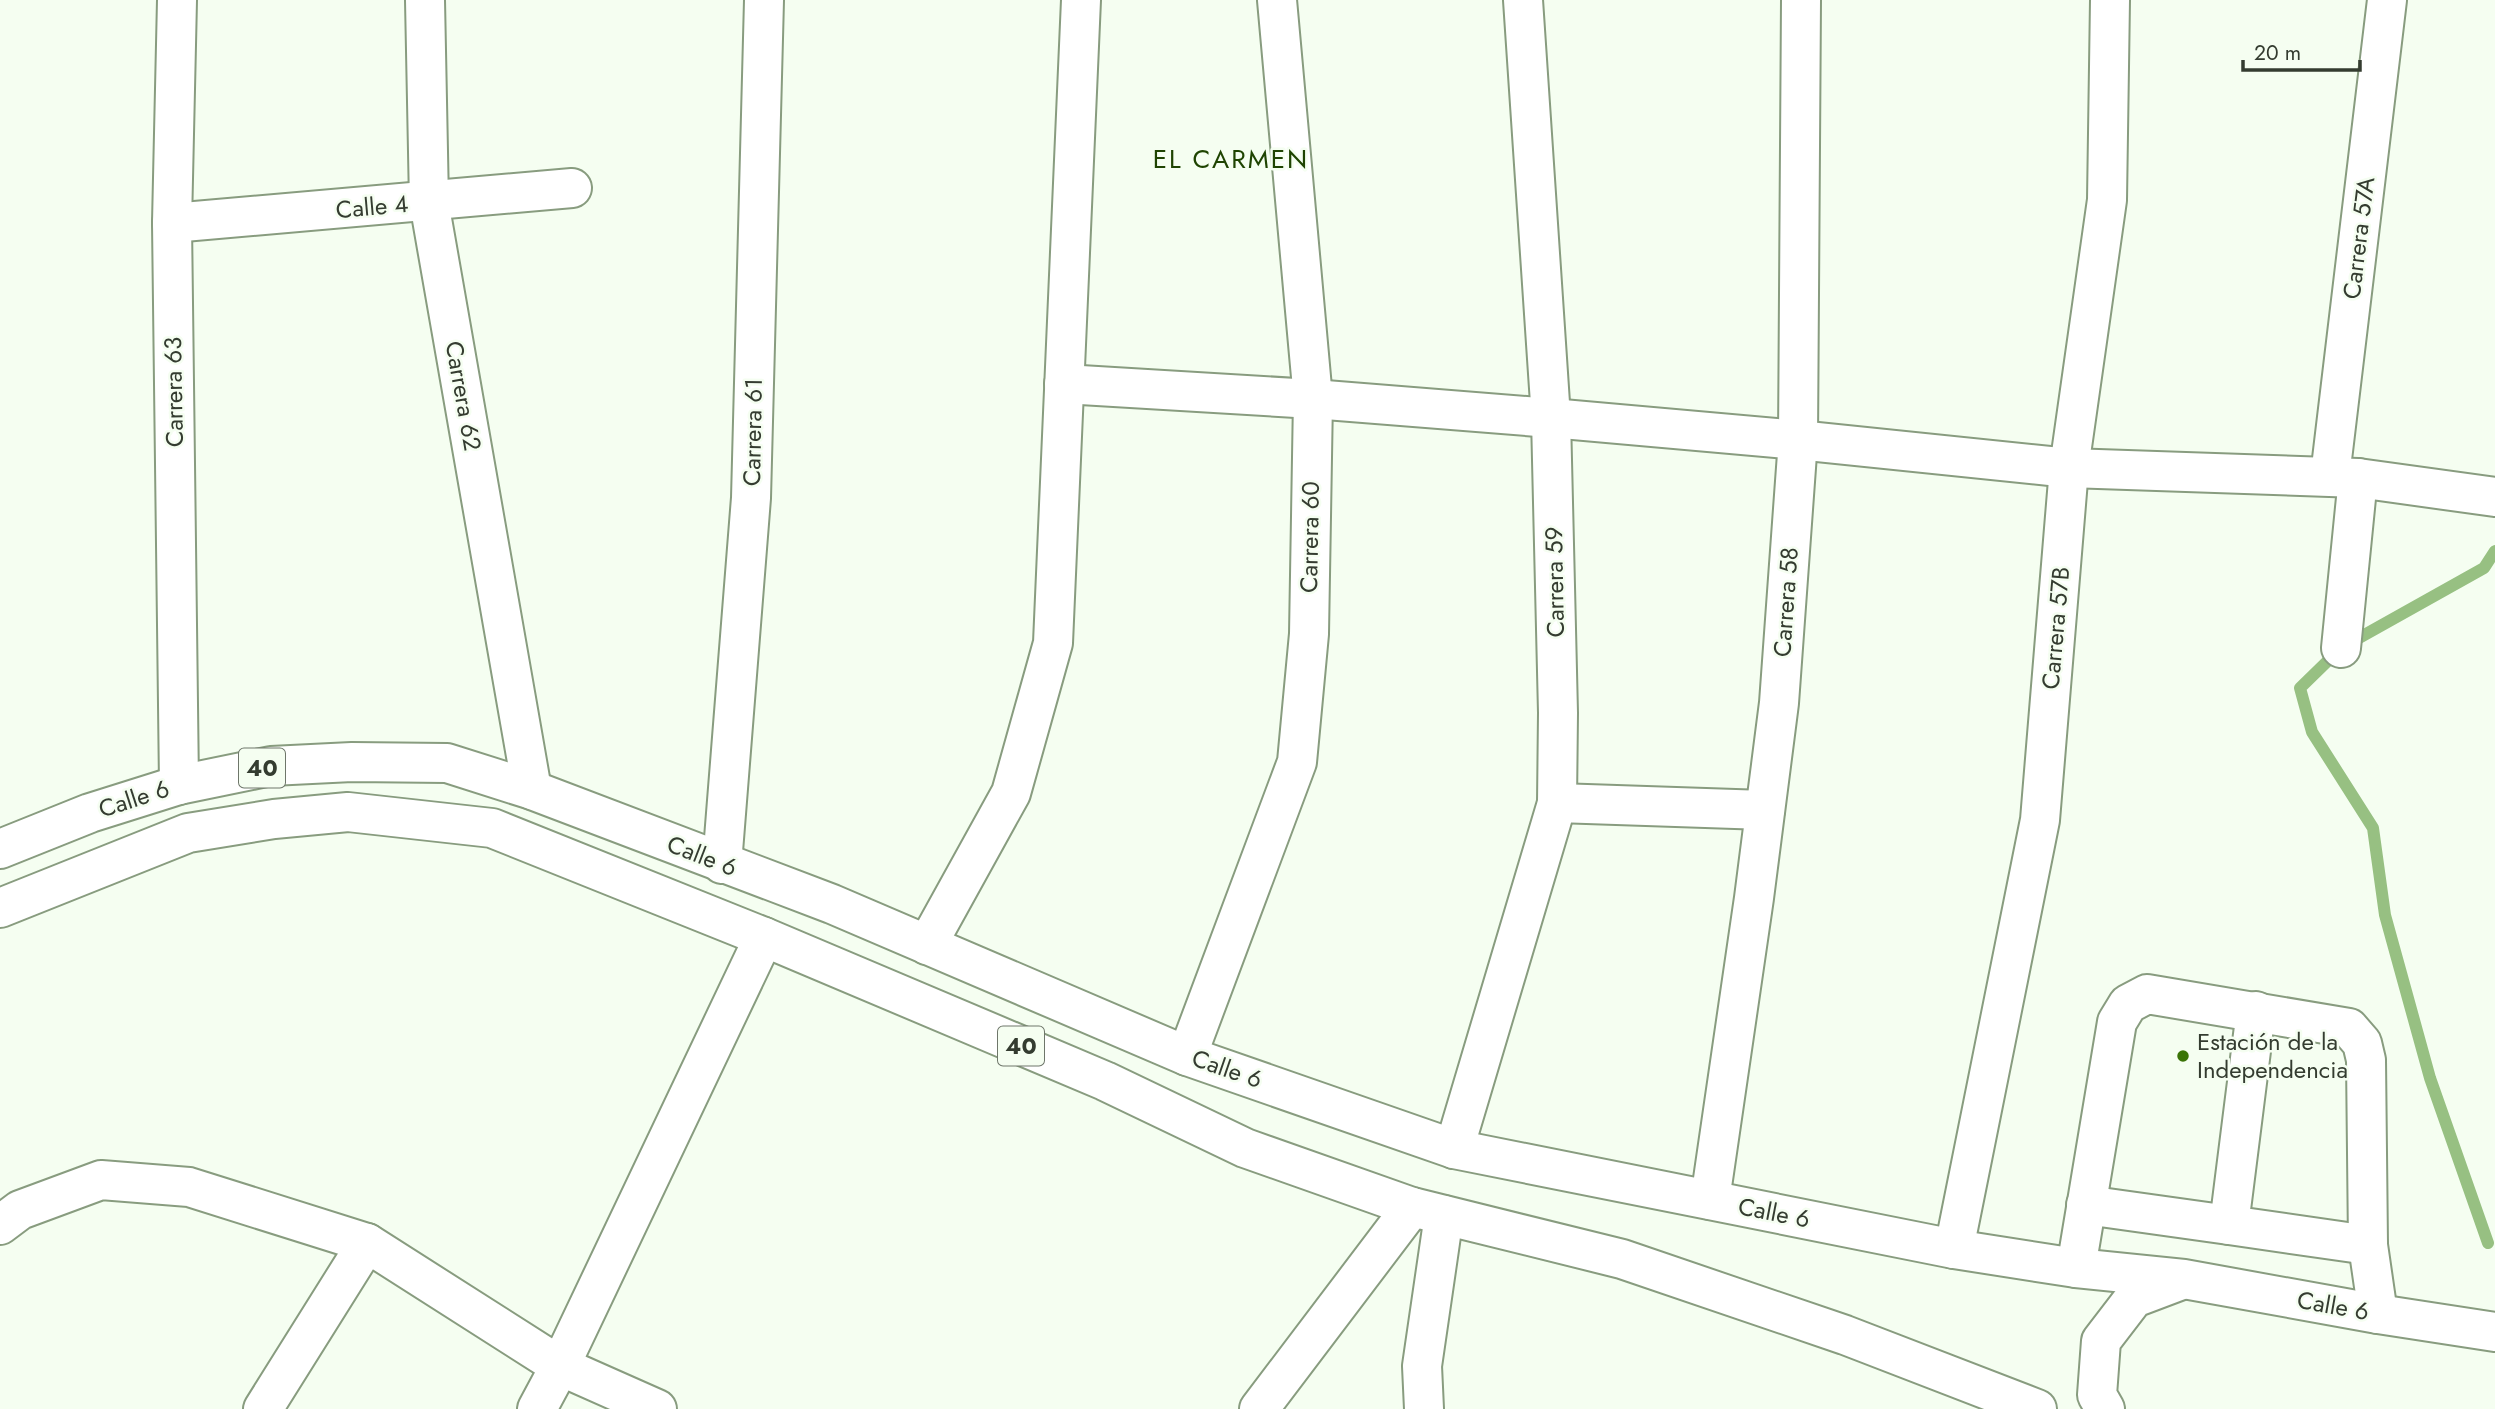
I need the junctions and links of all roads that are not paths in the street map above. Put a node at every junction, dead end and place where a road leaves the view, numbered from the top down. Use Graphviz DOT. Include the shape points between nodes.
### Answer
graph roads {
  1 [pos="177,0"];
  2 [pos="425,0"];
  3 [pos="764,0"];
  4 [pos="1081,0"];
  5 [pos="1277,0"];
  6 [pos="1522,0"];
  7 [pos="1801,0"];
  8 [pos="2109,0"];
  9 [pos="2387,0"];
  10 [pos="572,188"];
  11 [pos="429,202"];
  12 [pos="172,223"];
  13 [pos="1064,384"];
  14 [pos="1313,399"];
  15 [pos="1550,418"];
  16 [pos="1798,440"];
  17 [pos="2069,468"];
  18 [pos="2344,477"];
  19 [pos="2489,496"];
  20 [pos="2341,648"];
  21 [pos="179,785"];
  22 [pos="533,790"];
  23 [pos="1556,803"];
  24 [pos="1765,810"];
  25 [pos="0,849"];
  26 [pos="722,864"];
  27 [pos="0,908"];
  28 [pos="764,937"];
  29 [pos="927,945"];
  30 [pos="2256,1011"];
  31 [pos="1187,1056"];
  32 [pos="1454,1149"];
  33 [pos="1710,1200"];
  34 [pos="2086,1205"];
  35 [pos="1428,1211"];
  36 [pos="0,1225"];
  37 [pos="2229,1225"];
  38 [pos="367,1243"];
  39 [pos="2368,1245"];
  40 [pos="1954,1249"];
  41 [pos="2076,1268"];
  42 [pos="2184,1279"];
  43 [pos="2378,1314"];
  44 [pos="2495,1332"];
  45 [pos="560,1366"];
  46 [pos="263,1409"];
  47 [pos="537,1409"];
  48 [pos="657,1409"];
  49 [pos="1259,1409"];
  50 [pos="1424,1409"];
  51 [pos="2037,1409"];
  52 [pos="2105,1409"];
  1 -- 12 [label="main road, Carrera 63"];
  2 -- 11 [label="main road, Carrera 62"];
  3 -- 26 [label="main road, Carrera 61" via="751,498"];
  4 -- 13 [label="main road"];
  5 -- 14 [label="main road, Carrera 60"];
  6 -- 15 [label="main road, Carrera 59"];
  7 -- 16 [label="main road, Carrera 58"];
  8 -- 17 [label="main road, Carrera 57B" via="2107,200"];
  9 -- 18 [label="main road, Carrera 57A"];
  10 -- 11 [label="main road, Calle 4"];
  11 -- 12 [label="main road, Calle 4"];
  11 -- 22 [label="main road, Carrera 62"];
  12 -- 21 [label="main road, Carrera 63"];
  13 -- 14 [label="main road"];
  13 -- 29 [label="main road" via="1053,643 1011,793"];
  14 -- 15 [label="main road"];
  14 -- 31 [label="main road, Carrera 60" via="1309,634 1297,762"];
  15 -- 16 [label="main road"];
  15 -- 23 [label="main road, Carrera 59"];
  16 -- 17 [label="main road"];
  16 -- 24 [label="main road, Carrera 58" via="1779,703"];
  17 -- 18 [label="main road"];
  17 -- 40 [label="main road, Carrera 57B" via="2039,820"];
  18 -- 19 [label="main road"];
  18 -- 20 [label="main road, Carrera 57A"];
  21 -- 22 [label="main road, Calle 6 / 40" via="271,766 447,763"];
  21 -- 25 [label="main road, Calle 6 / 40" via="90,813"];
  22 -- 26 [label="main road, Calle 6 / 40"];
  23 -- 24 [label="main road"];
  23 -- 32 [label="main road, Carrera 59"];
  24 -- 33 [label="main road, Carrera 58"];
  26 -- 29 [label="main road, Calle 6 / 40"];
  27 -- 28 [label="main road, Calle 6 / 40" via="188,833 348,813 492,828"];
  28 -- 35 [label="main road, Calle 6 / 40" via="1105,1082 1245,1148"];
  28 -- 45 [label="main road"];
  29 -- 31 [label="main road, Calle 6 / 40"];
  30 -- 34 [label="main road" via="2147,994 2128,1004 2117,1022"];
  30 -- 37 [label="main road"];
  30 -- 39 [label="main road" via="2349,1028 2362,1043"];
  31 -- 32 [label="main road, Calle 6 / 40"];
  32 -- 33 [label="main road, Calle 6 / 40"];
  33 -- 40 [label="main road, Calle 6 / 40"];
  34 -- 37 [label="main road"];
  34 -- 41 [label="main road"];
  35 -- 49 [label="main road"];
  35 -- 50 [label="main road"];
  35 -- 51 [label="main road, Calle 6 / 40" via="1622,1259 1845,1335"];
  36 -- 38 [label="main road" via="20,1210 101,1180 189,1187"];
  37 -- 39 [label="main road"];
  38 -- 45 [label="main road"];
  38 -- 46 [label="main road"];
  39 -- 43 [label="main road"];
  40 -- 41 [label="main road, Calle 6 / 40"];
  41 -- 42 [label="main road, Calle 6 / 40"];
  42 -- 43 [label="main road, Calle 6 / 40"];
  42 -- 52 [label="main road" via="2134,1298 2101,1341 2097,1395"];
  43 -- 44 [label="main road, Calle 6 / 40"];
  45 -- 47 [label="main road"];
  45 -- 48 [label="main road"];
}
